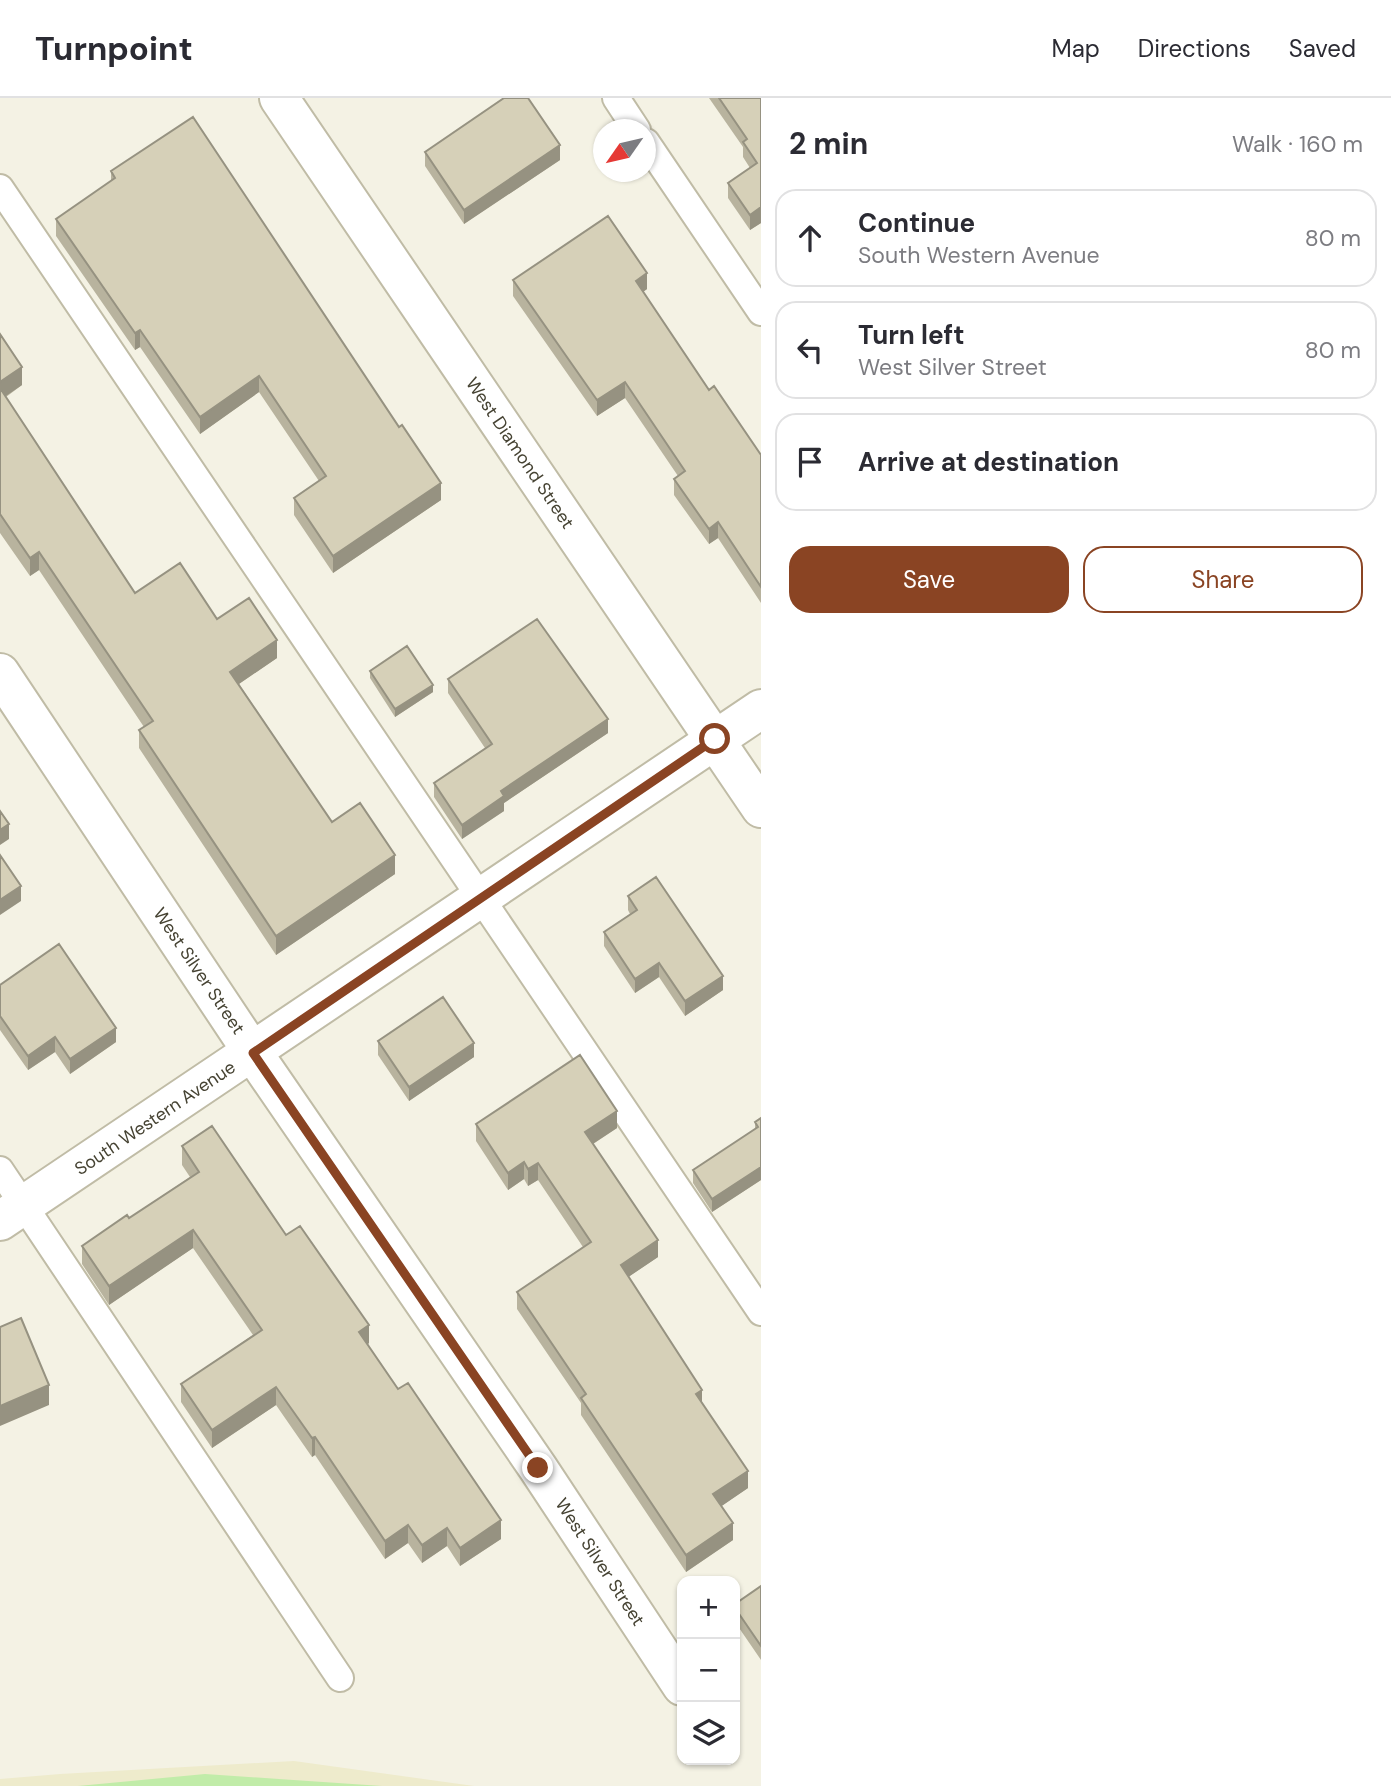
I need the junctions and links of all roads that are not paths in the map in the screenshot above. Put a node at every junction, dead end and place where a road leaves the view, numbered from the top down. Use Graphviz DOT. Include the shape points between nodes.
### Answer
graph roads {
  1 [pos="279,98"];
  2 [pos="615,98"];
  3 [pos="629,119"];
  4 [pos="656,157"];
  5 [pos="0,188"];
  6 [pos="761,312"];
  7 [pos="0,673"];
  8 [pos="761,709"];
  9 [pos="715,739"];
  10 [pos="761,808"];
  11 [pos="480,899"];
  12 [pos="253,1053"];
  13 [pos="0,1170"];
  14 [pos="12,1213"];
  15 [pos="761,1312"];
  16 [pos="340,1678"];
  17 [pos="677,1678"];
  1 -- 9 [label="street, West Diamond Street"];
  2 -- 3 [label="lane"];
  4 -- 6 [label="lane"];
  5 -- 11 [label="lane"];
  7 -- 12 [label="street, West Silver Street"];
  8 -- 9 [label="street, South Western Avenue"];
  9 -- 10 [label="street, West Diamond Street"];
  9 -- 11 [label="street, South Western Avenue"];
  11 -- 12 [label="street, South Western Avenue"];
  11 -- 15 [label="lane"];
  12 -- 14 [label="street, South Western Avenue"];
  12 -- 17 [label="street, West Silver Street"];
  13 -- 14 [label="lane"];
  14 -- 16 [label="lane"];
}
